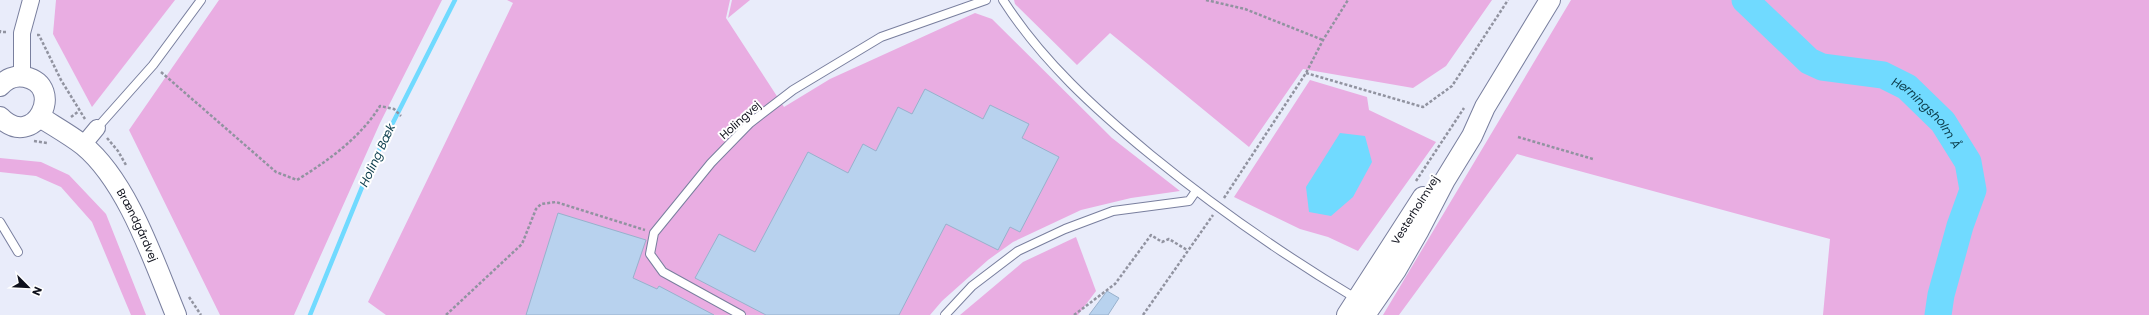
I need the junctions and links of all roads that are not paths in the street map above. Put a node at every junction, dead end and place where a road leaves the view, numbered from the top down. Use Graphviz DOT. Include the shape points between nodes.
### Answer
graph roads {
  1 [pos="31,0"];
  2 [pos="201,0"];
  3 [pos="986,0"];
  4 [pos="1003,0"];
  5 [pos="1550,0"];
  6 [pos="22,76"];
  7 [pos="0,86"];
  8 [pos="0,117"];
  9 [pos="40,117"];
  10 [pos="97,128"];
  11 [pos="83,145"];
  12 [pos="1196,191"];
  13 [pos="0,222"];
  14 [pos="18,252"];
  15 [pos="1360,309"];
  16 [pos="176,315"];
  17 [pos="741,315"];
  18 [pos="945,315"];
  1 -- 6 [label="street" via="22,34"];
  2 -- 10 [label="lane" via="153,64"];
  3 -- 17 [label="lane, Holingvej" via="881,37 793,90 750,123 711,162 654,233 650,254 663,272"];
  4 -- 12 [label="lane" via="1022,30 1062,75 1112,123"];
  5 -- 15 [label="street, Vesterholmvej" via="1485,106 1472,136 1419,230"];
  6 -- 7 [label="street" via="8,79"];
  6 -- 9 [label="street" via="35,81 43,91 45,105"];
  8 -- 9 [label="street" via="10,125 23,127"];
  9 -- 11 [label="street, Brændgårdvej"];
  10 -- 11 [label="street"];
  11 -- 16 [label="street, Brændgårdvej" via="112,176 124,196"];
  12 -- 15 [label="lane"];
  12 -- 18 [label="lane" via="1189,201 1113,211 1064,229 1018,251 972,286"];
  13 -- 14 [label="lane"];
}
